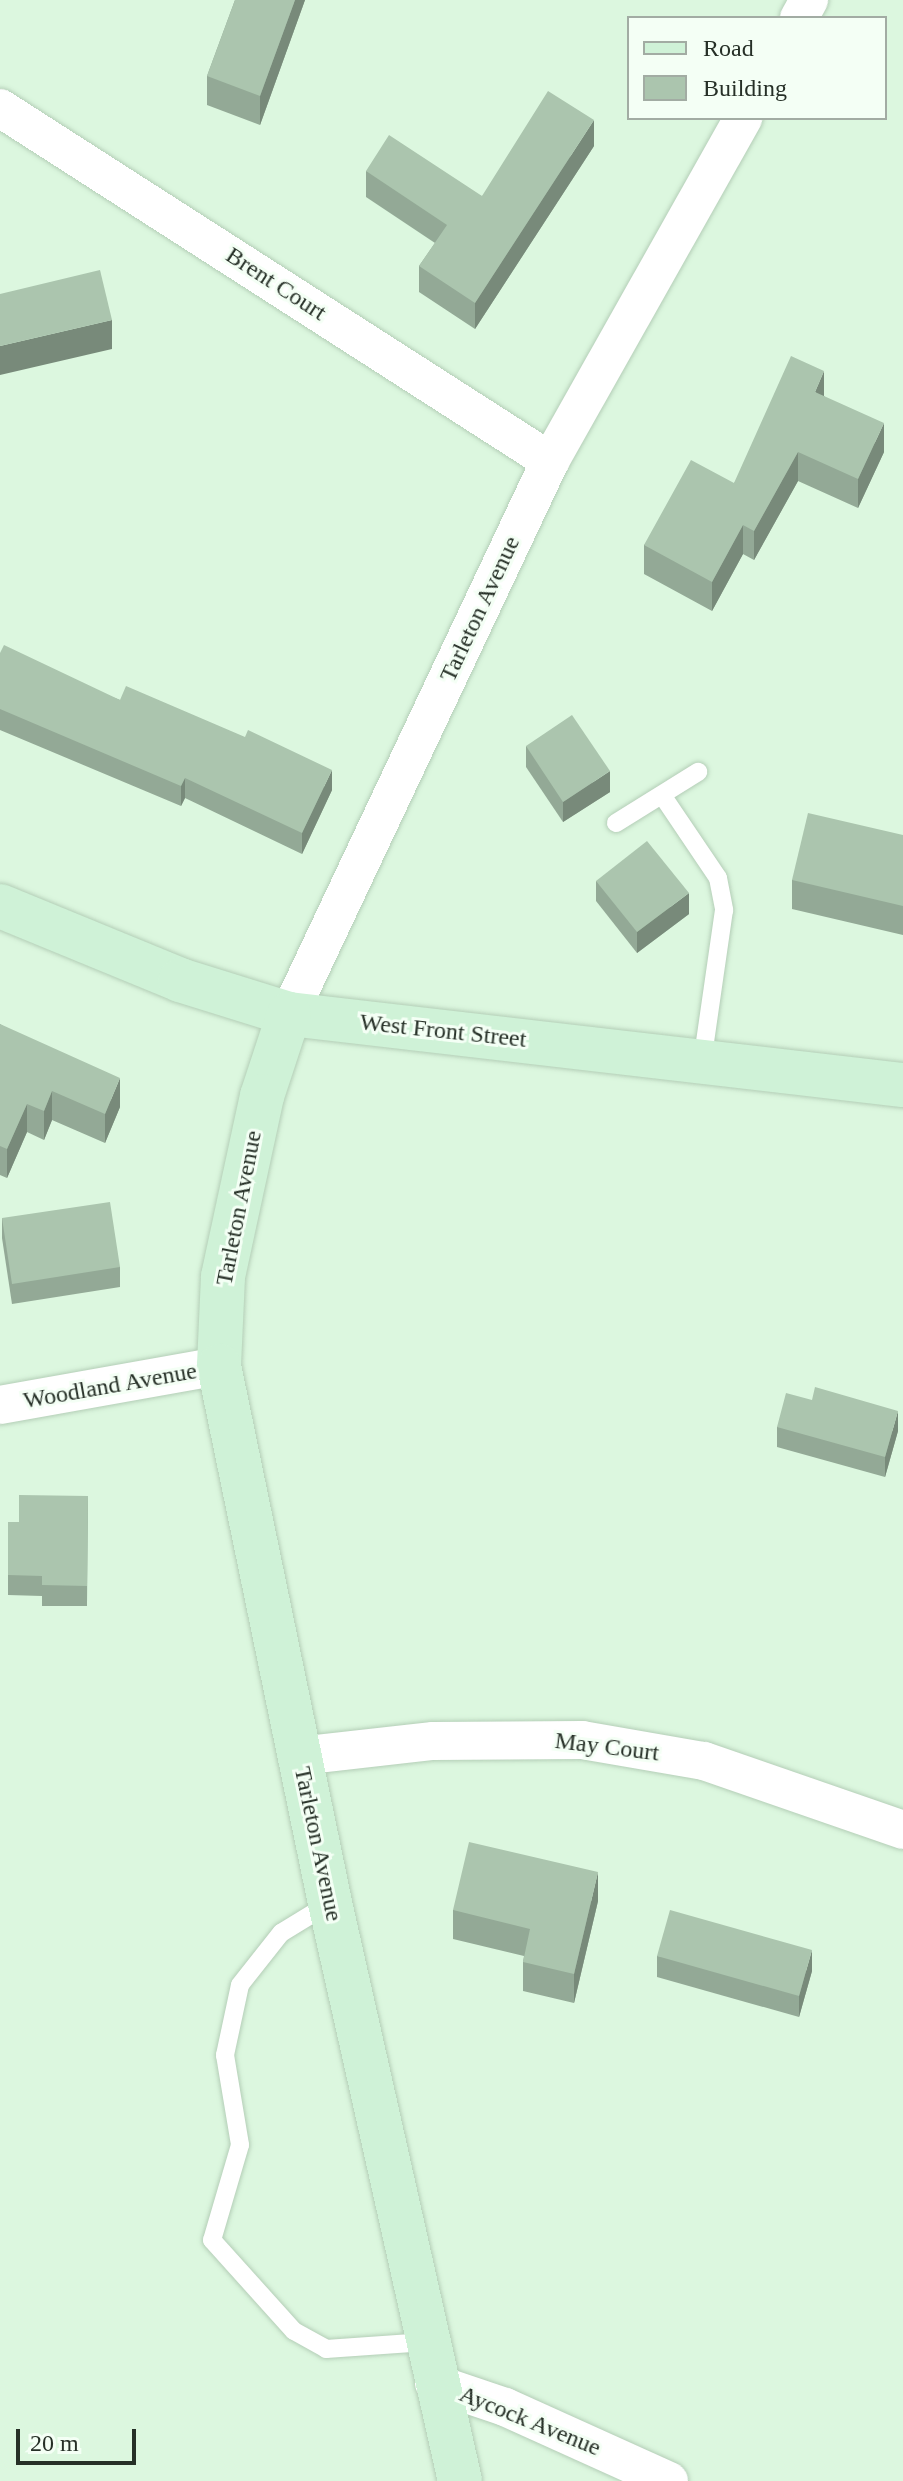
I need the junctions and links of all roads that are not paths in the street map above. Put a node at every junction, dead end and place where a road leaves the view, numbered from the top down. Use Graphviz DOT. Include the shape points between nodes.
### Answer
graph roads {
  1 [pos="0,108"];
  2 [pos="742,120"];
  3 [pos="550,461"];
  4 [pos="698,772"];
  5 [pos="662,795"];
  6 [pos="616,823"];
  7 [pos="0,906"];
  8 [pos="289,1014"];
  9 [pos="702,1062"];
  10 [pos="903,1085"];
  11 [pos="219,1366"];
  12 [pos="0,1405"];
  13 [pos="299,1756"];
  14 [pos="903,1830"];
  15 [pos="330,1903"];
  16 [pos="430,2362"];
  17 [pos="460,2481"];
  18 [pos="669,2481"];
  1 -- 3 [label="street, Brent Court"];
  2 -- 3 [label="street, Tarleton Avenue"];
  3 -- 8 [label="street, Tarleton Avenue"];
  4 -- 5 [label="lane"];
  5 -- 6 [label="lane"];
  5 -- 9 [label="lane" via="718,878 724,910"];
  7 -- 8 [label="street, West Front Street" via="180,980"];
  8 -- 9 [label="street, West Front Street"];
  8 -- 11 [label="street, Tarleton Avenue" via="262,1096 223,1277"];
  9 -- 10 [label="street, West Front Street"];
  11 -- 12 [label="street, Woodland Avenue"];
  11 -- 13 [label="street, Tarleton Avenue"];
  13 -- 14 [label="street, May Court" via="433,1741 582,1740 704,1761"];
  13 -- 15 [label="street, Tarleton Avenue"];
  15 -- 16 [label="street, Tarleton Avenue"];
  15 -- 16 [label="lane" via="281,1933 240,1985 225,2055 240,2145 212,2240 294,2331 326,2349"];
  16 -- 17 [label="street, Tarleton Avenue"];
  16 -- 18 [label="street, Aycock Avenue" via="505,2407"];
}
